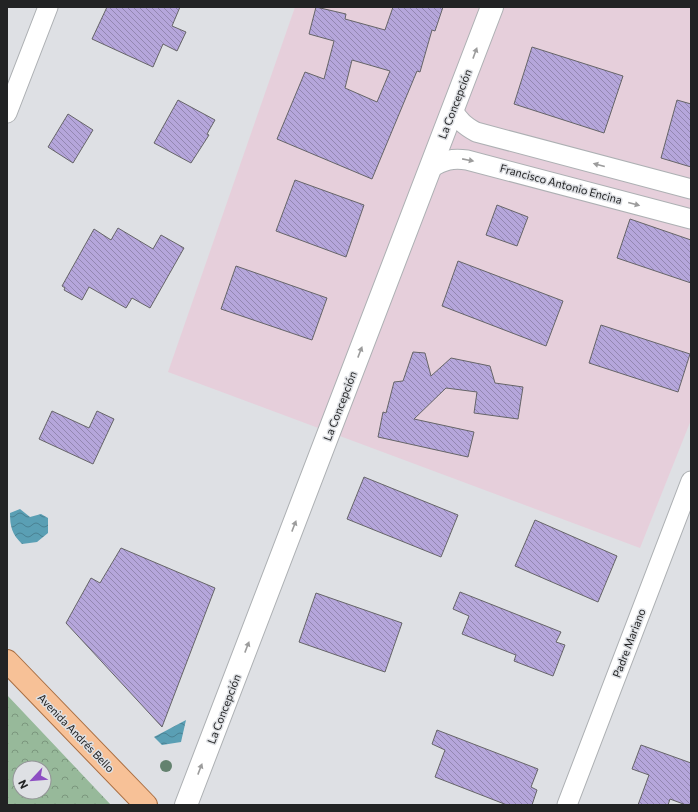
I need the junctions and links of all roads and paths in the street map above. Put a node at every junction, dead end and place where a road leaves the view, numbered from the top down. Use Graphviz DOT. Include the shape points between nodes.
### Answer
graph roads {
  1 [pos="48,7"];
  2 [pos="492,7"];
  3 [pos="453,110"];
  4 [pos="7,113"];
  5 [pos="506,140"];
  6 [pos="431,168"];
  7 [pos="499,168"];
  8 [pos="691,189"];
  9 [pos="691,219"];
  10 [pos="691,481"];
  11 [pos="7,661"];
  12 [pos="146,805"];
  13 [pos="186,805"];
  14 [pos="566,805"];
  1 -- 4 [label="street"];
  3 -- 2 [label="street, La Concepción, one-way"];
  3 -- 5 [label="street" via="465,126 476,132"];
  3 -- 6 [label="street, La Concepción"];
  5 -- 7 [label="street" via="492,144 489,150 489,158"];
  8 -- 5 [label="street, one-way"];
  6 -- 7 [label="street, Francisco Antonio Encina, one-way" via="444,160 455,158"];
  13 -- 6 [label="street, La Concepción, one-way"];
  7 -- 9 [label="street, Francisco Antonio Encina, one-way"];
  10 -- 14 [label="street, Padre Mariano"];
  11 -- 12 [label="main road, Avenida Andrés Bello"];
}
